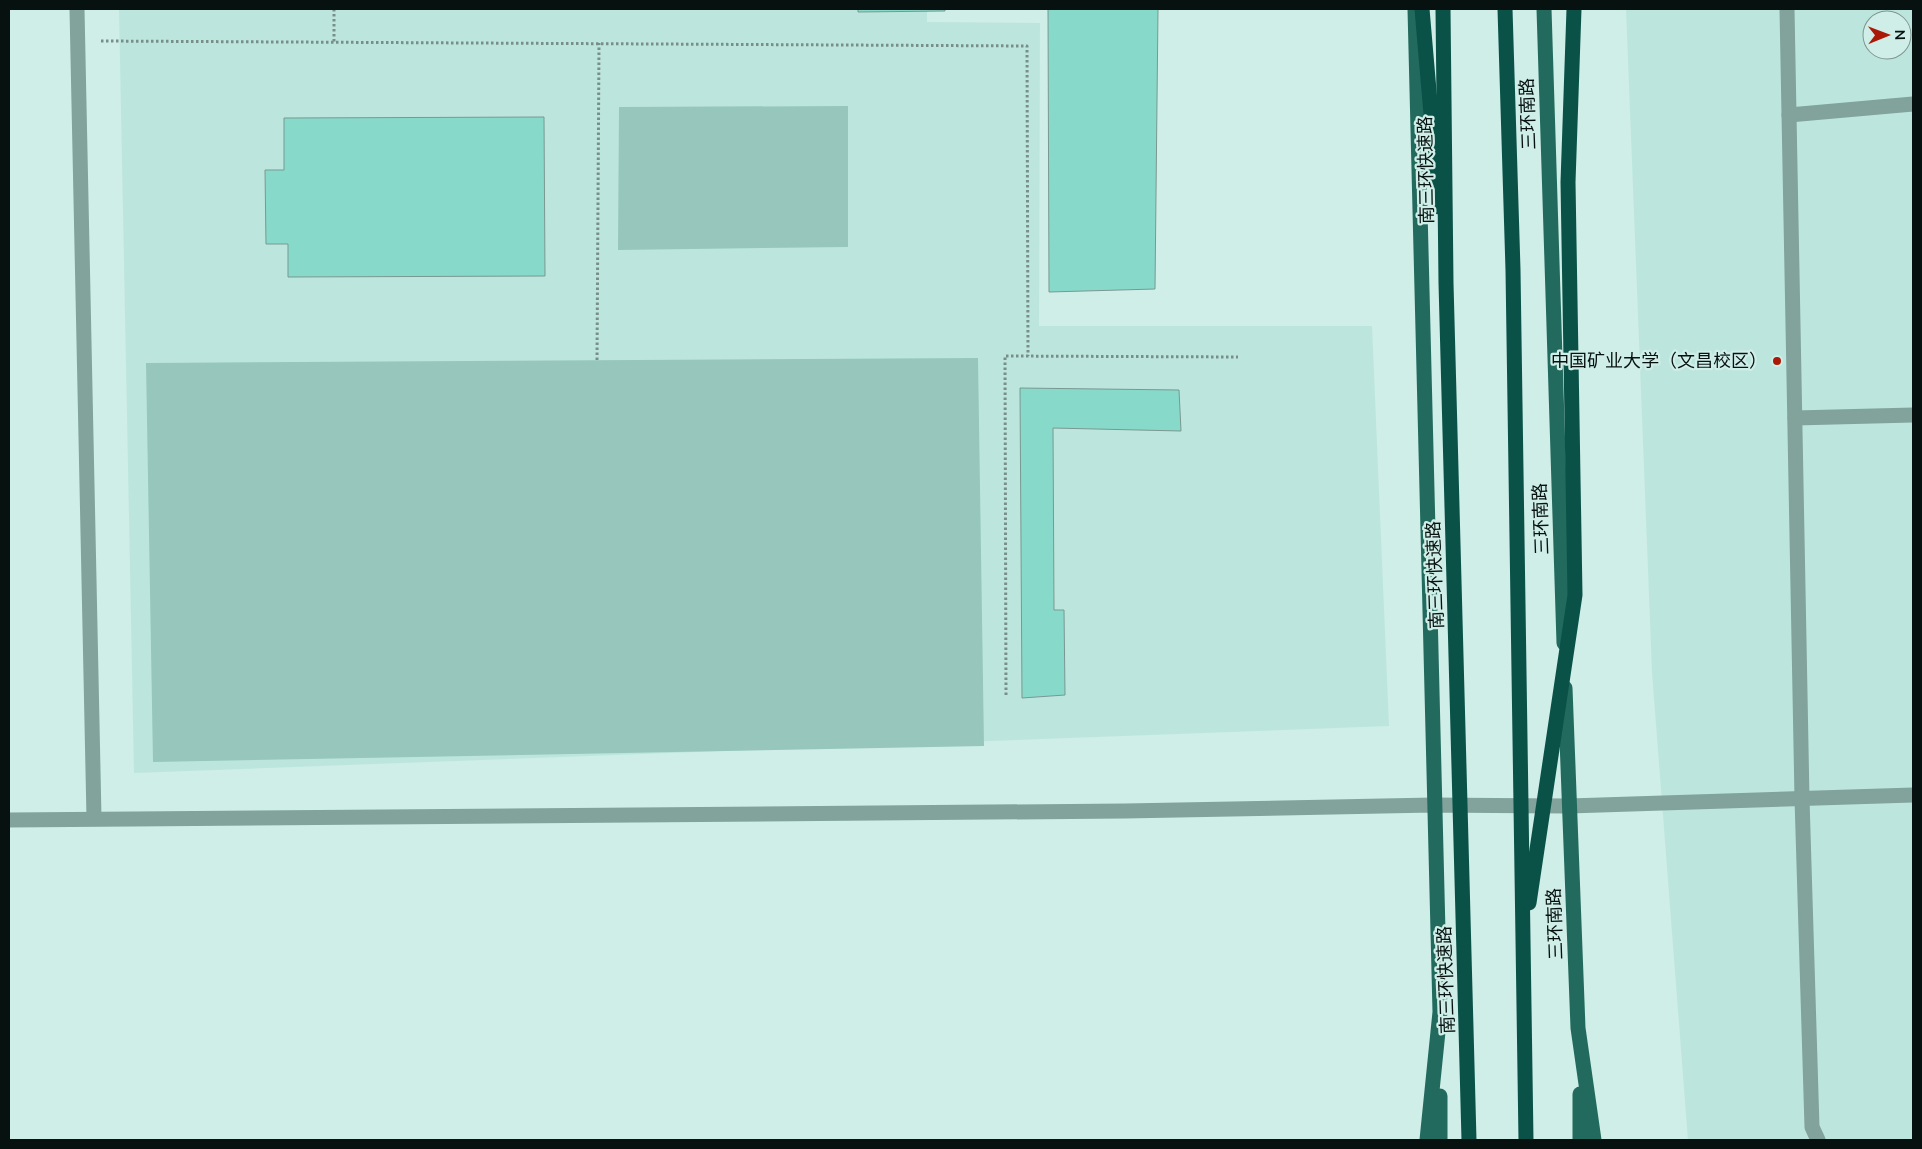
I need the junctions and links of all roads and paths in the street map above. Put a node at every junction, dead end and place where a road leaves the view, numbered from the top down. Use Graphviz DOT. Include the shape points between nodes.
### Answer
graph roads {
  1 [pos="77,9"];
  2 [pos="334,9"];
  3 [pos="1415,9"];
  4 [pos="1422,9"];
  5 [pos="1443,9"];
  6 [pos="1505,9"];
  7 [pos="1544,9"];
  8 [pos="1574,9"];
  9 [pos="1787,9"];
  10 [pos="78,41"];
  11 [pos="334,42"];
  12 [pos="599,43"];
  13 [pos="1913,104"];
  14 [pos="1789,115"];
  15 [pos="1446,282"];
  16 [pos="1028,356"];
  17 [pos="1238,357"];
  18 [pos="597,360"];
  19 [pos="1913,415"];
  20 [pos="1795,418"];
  21 [pos="1006,694"];
  22 [pos="1913,795"];
  23 [pos="1802,799"];
  24 [pos="1433,805"];
  25 [pos="1569,806"];
  26 [pos="94,818"];
  27 [pos="9,820"];
  28 [pos="1522,949"];
  29 [pos="1440,1012"];
  30 [pos="1578,1028"];
  31 [pos="1813,1136"];
  32 [pos="1427,1140"];
  33 [pos="1440,1140"];
  34 [pos="1469,1140"];
  35 [pos="1526,1140"];
  36 [pos="1580,1140"];
  37 [pos="1594,1140"];
  1 -- 10 [label="street"];
  2 -- 11 [label="path"];
  3 -- 24 [label="main road"];
  4 -- 15 [label="highway, bridge"];
  5 -- 15 [label="highway, 南三环快速路, bridge"];
  6 -- 28 [label="highway, bridge" via="1514,270"];
  7 -- 25 [label="main road, 三环南路"];
  8 -- 28 [label="highway, bridge" via="1568,182 1575,595"];
  9 -- 14 [label="street"];
  10 -- 11 [label="path"];
  10 -- 26 [label="street"];
  11 -- 12 [label="path"];
  12 -- 16 [label="path" via="1027,46"];
  12 -- 18 [label="path"];
  13 -- 14 [label="street"];
  14 -- 20 [label="street"];
  15 -- 34 [label="highway, 南三环快速路, bridge"];
  16 -- 17 [label="path"];
  16 -- 21 [label="path" via="1005,356"];
  19 -- 20 [label="street"];
  20 -- 23 [label="street"];
  22 -- 23 [label="street"];
  23 -- 25 [label="street"];
  23 -- 31 [label="street"];
  24 -- 25 [label="street"];
  24 -- 26 [label="street" via="1125,811"];
  24 -- 29 [label="main road"];
  25 -- 30 [label="main road, 三环南路"];
  26 -- 27 [label="street"];
  28 -- 35 [label="highway, bridge"];
  29 -- 32 [label="main road"];
  29 -- 33 [label="main road"];
  30 -- 36 [label="main road, 三环南路"];
  30 -- 37 [label="main road, 三环南路"];
}
